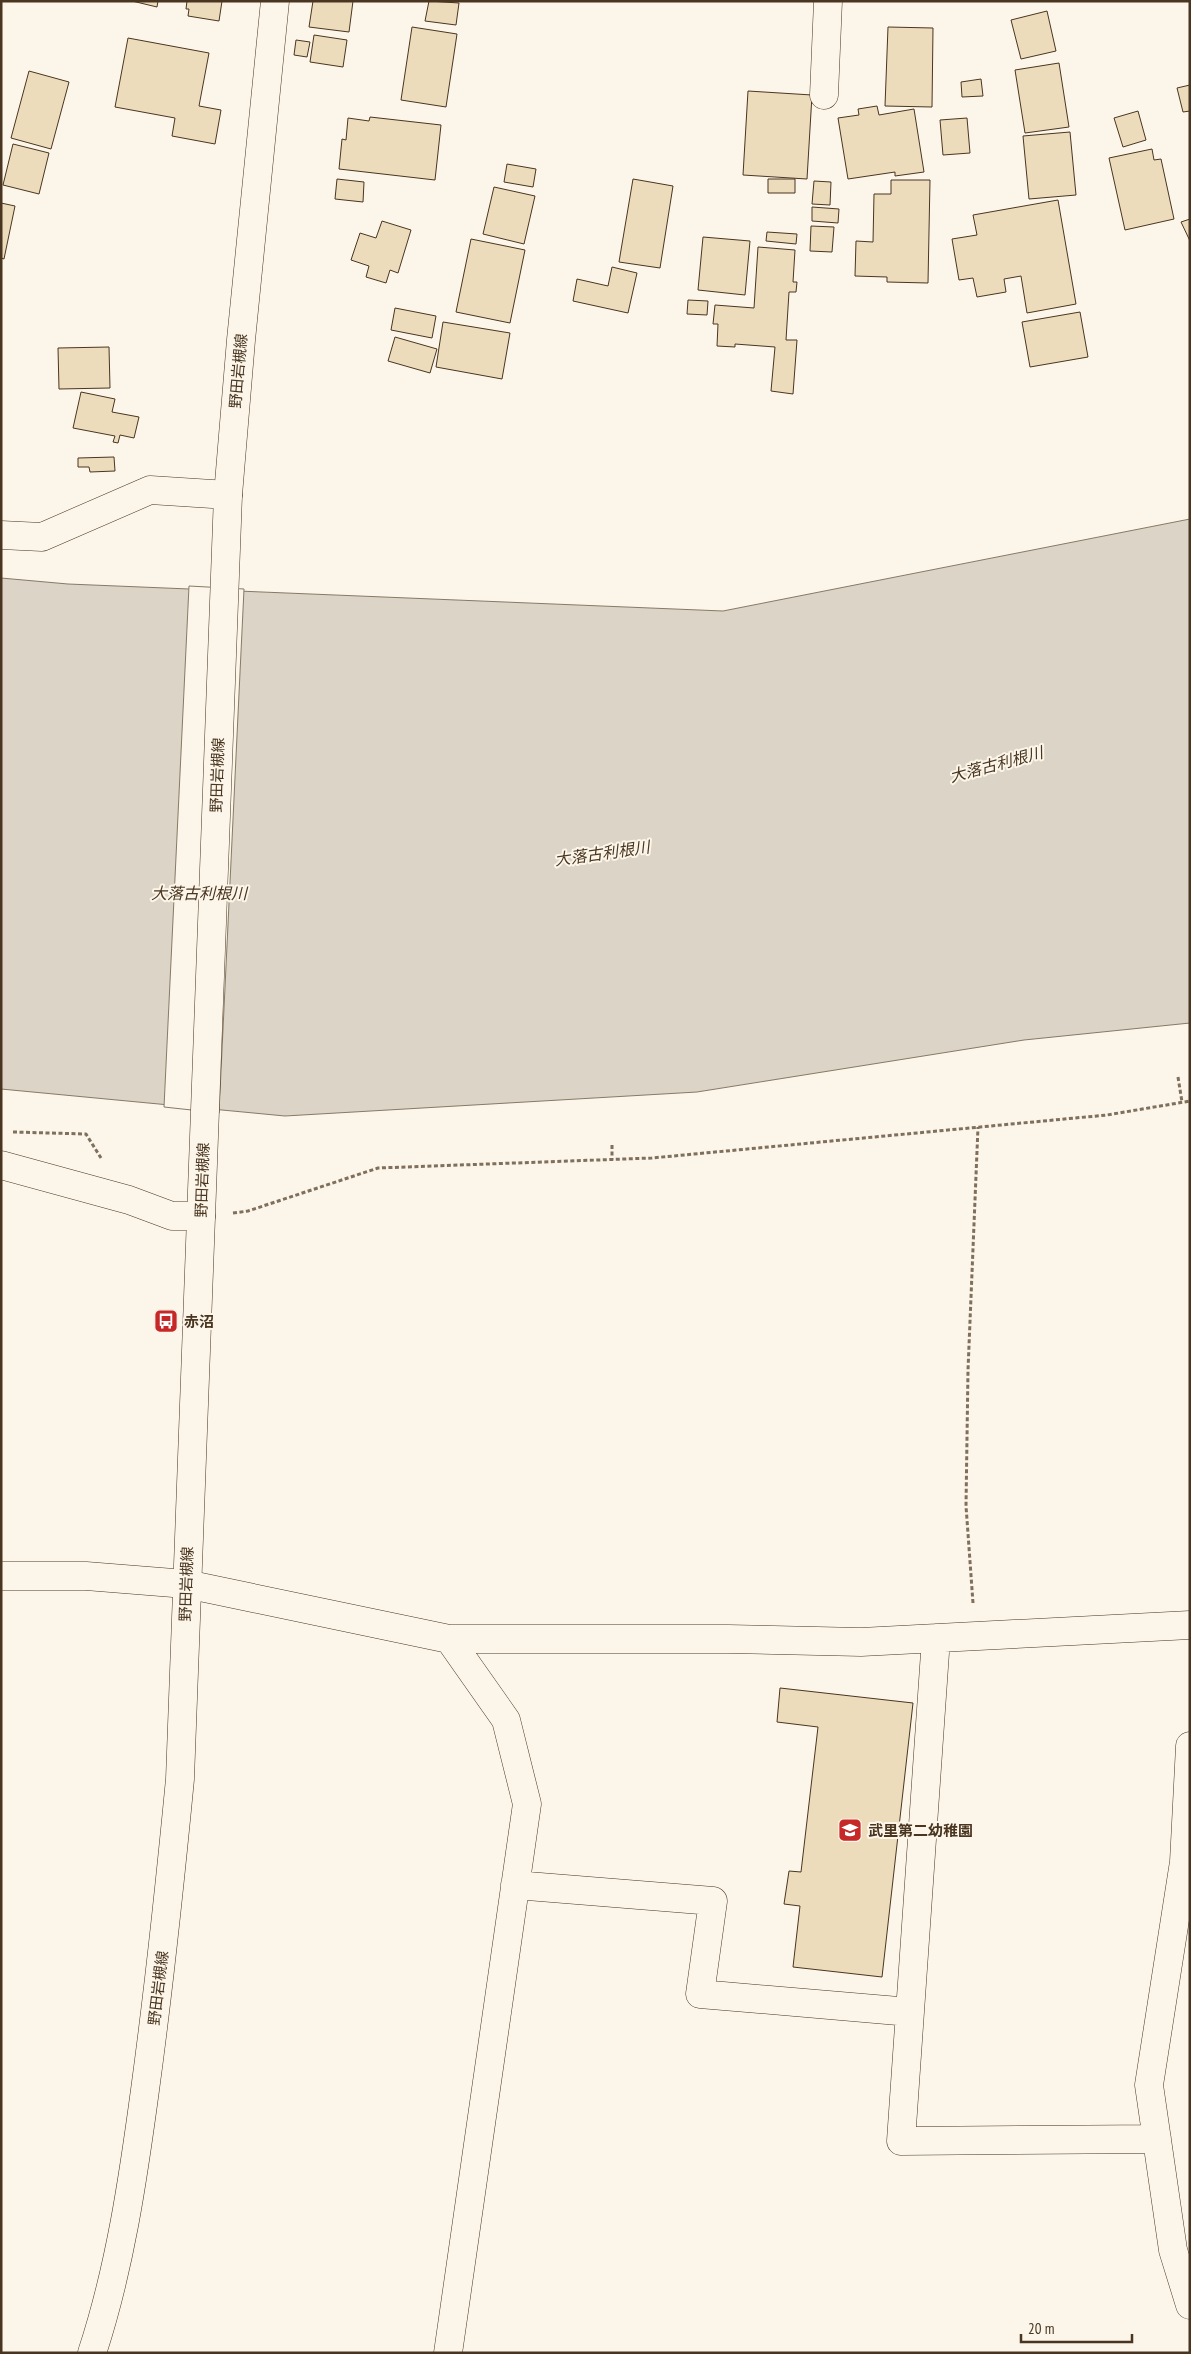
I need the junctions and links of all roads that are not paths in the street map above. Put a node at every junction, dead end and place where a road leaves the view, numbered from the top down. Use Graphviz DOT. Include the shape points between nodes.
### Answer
graph roads {
  1 [pos="276,1"];
  2 [pos="828,1"];
  3 [pos="824,95"];
  4 [pos="228,495"];
  5 [pos="1,535"];
  6 [pos="1,1165"];
  7 [pos="201,1216"];
  8 [pos="1,1576"];
  9 [pos="186,1584"];
  10 [pos="1190,1625"];
  11 [pos="936,1638"];
  12 [pos="449,1639"];
  13 [pos="1190,1746"];
  14 [pos="515,1885"];
  15 [pos="910,2012"];
  16 [pos="1157,2139"];
  17 [pos="1182,2245"];
  18 [pos="1190,2305"];
  19 [pos="92,2353"];
  20 [pos="448,2353"];
  1 -- 4 [label="street, 野田岩槻線"];
  2 -- 3 [label="street"];
  4 -- 5 [label="street" via="150,490 42,537"];
  4 -- 7 [label="street, 野田岩槻線"];
  6 -- 7 [label="street" via="129,1200 172,1216"];
  7 -- 9 [label="street, 野田岩槻線"];
  8 -- 9 [label="street" via="86,1576"];
  9 -- 12 [label="street"];
  9 -- 19 [label="street, 野田岩槻線" via="180,1779 162,1962 132,2187 106,2308"];
  10 -- 11 [label="street"];
  11 -- 12 [label="street" via="861,1642"];
  11 -- 15 [label="street"];
  12 -- 14 [label="street" via="506,1720 527,1804"];
  13 -- 16 [label="street" via="1184,1862 1149,2084"];
  14 -- 15 [label="street" via="713,1901 700,1994"];
  14 -- 20 [label="street"];
  15 -- 16 [label="street" via="900,2141"];
  16 -- 17 [label="street"];
  17 -- 18 [label="street"];
}
